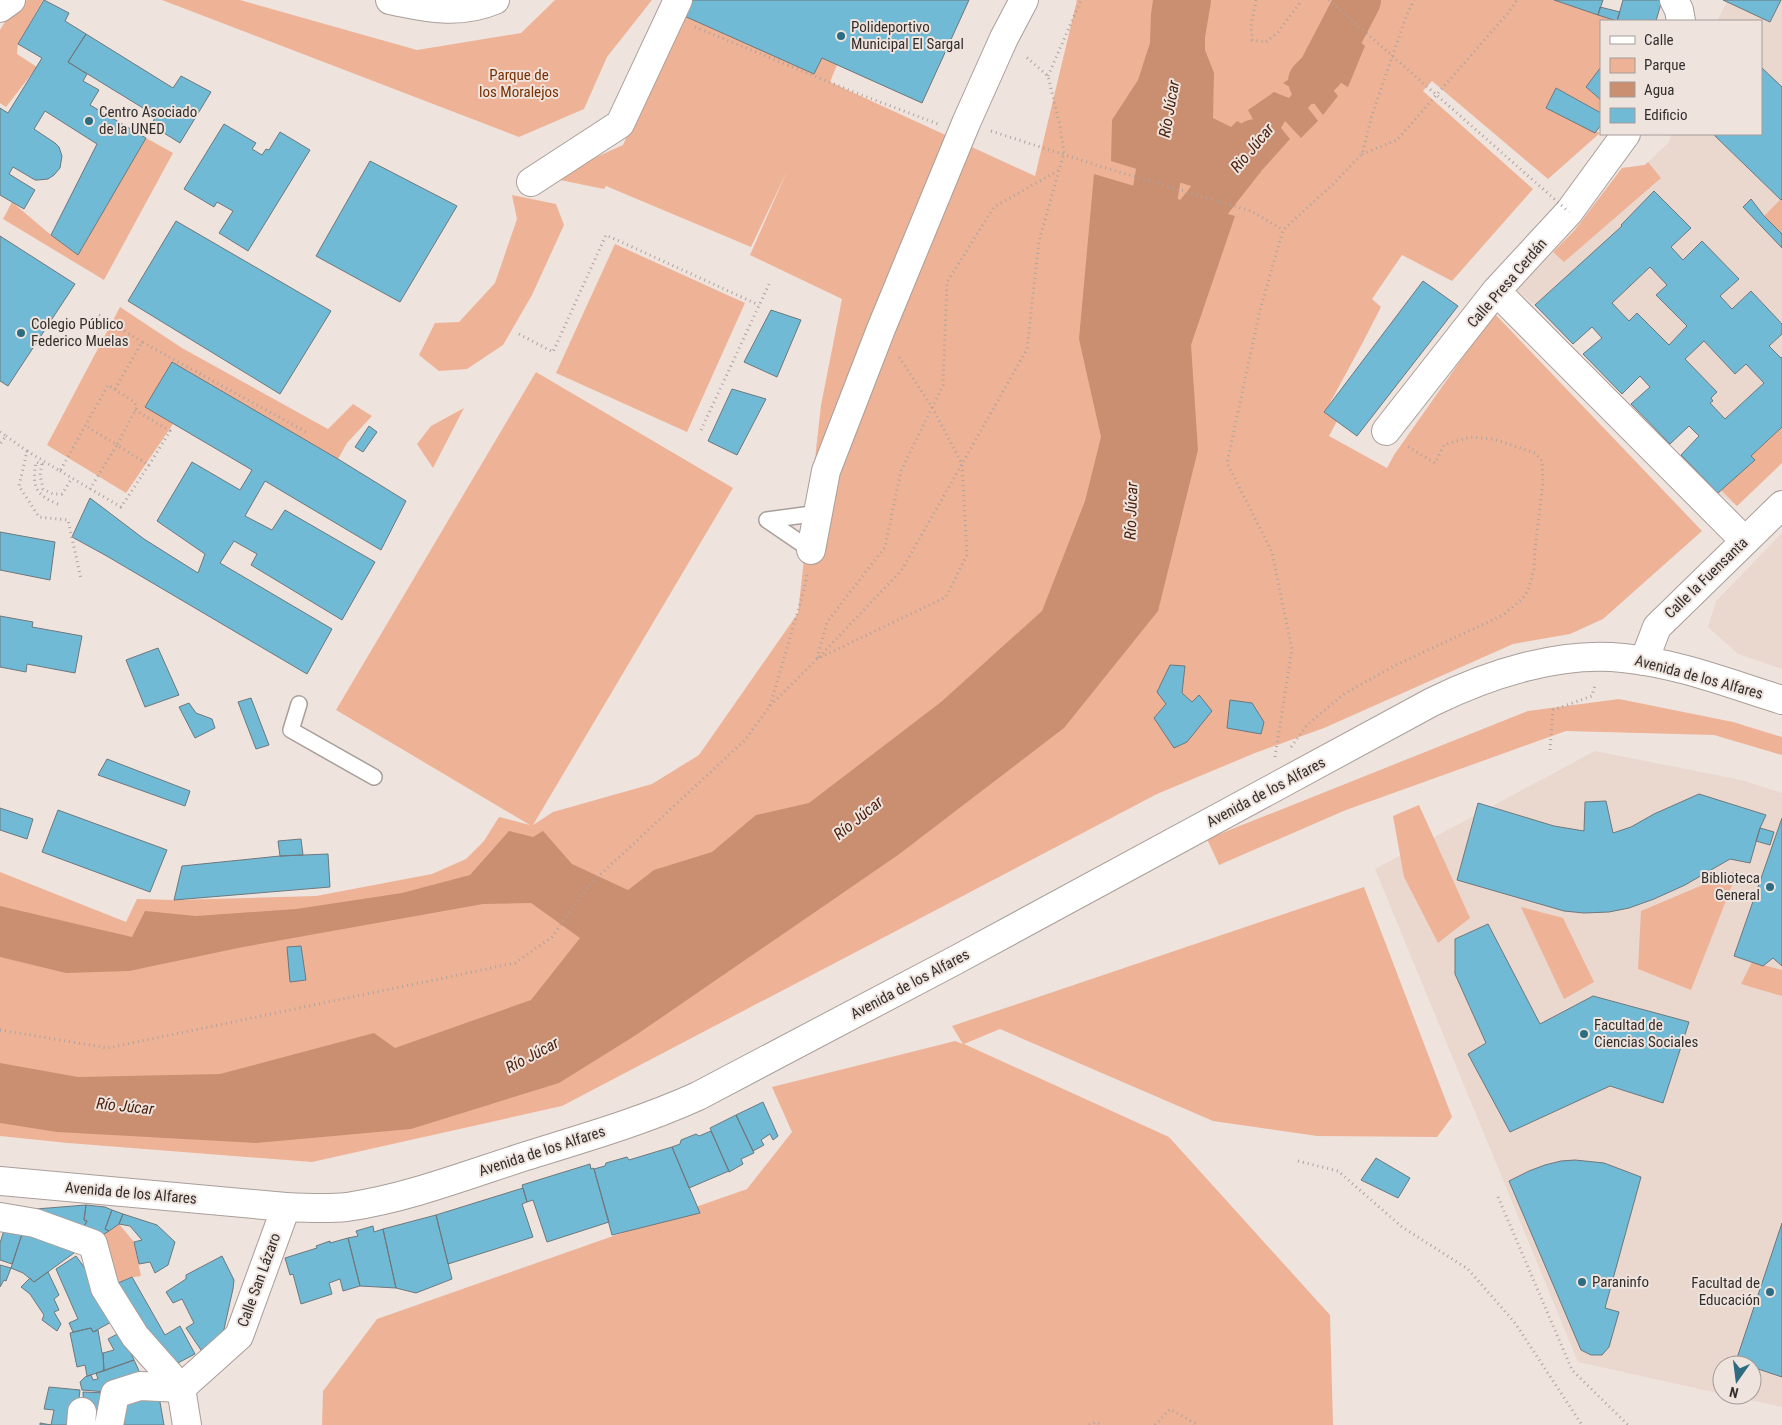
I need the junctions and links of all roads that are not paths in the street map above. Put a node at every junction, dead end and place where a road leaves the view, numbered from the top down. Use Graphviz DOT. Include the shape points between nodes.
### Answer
graph roads {
  1 [pos="11,0"];
  2 [pos="390,0"];
  3 [pos="495,0"];
  4 [pos="1024,0"];
  5 [pos="1674,0"];
  6 [pos="0,8"];
  7 [pos="674,8"];
  8 [pos="1681,20"];
  9 [pos="1625,135"];
  10 [pos="531,182"];
  11 [pos="1496,291"];
  12 [pos="1386,431"];
  13 [pos="1782,505"];
  14 [pos="819,513"];
  15 [pos="1745,541"];
  16 [pos="811,550"];
  17 [pos="1644,661"];
  18 [pos="1782,700"];
  19 [pos="299,704"];
  20 [pos="374,777"];
  21 [pos="0,1180"];
  22 [pos="286,1207"];
  23 [pos="0,1217"];
  24 [pos="181,1388"];
  25 [pos="110,1425"];
  26 [pos="187,1425"];
  1 -- 6 [label="street"];
  2 -- 3 [label="street" via="433,9 455,9 480,6"];
  4 -- 14 [label="street" via="964,128 881,329 826,470"];
  5 -- 8 [label="street"];
  7 -- 10 [label="street" via="620,124"];
  9 -- 11 [label="street, Calle Presa Cerdán" via="1569,212"];
  11 -- 12 [label="street, Calle Presa Cerdán"];
  11 -- 15 [label="street"];
  13 -- 15 [label="street, Calle la Fuensanta"];
  14 -- 16 [label="street"];
  14 -- 16 [label="lane" via="767,520"];
  15 -- 17 [label="street, Calle la Fuensanta" via="1657,627"];
  17 -- 18 [label="street, Avenida de los Alfares"];
  17 -- 22 [label="street, Avenida de los Alfares" via="1589,656 1564,659 1489,678 1460,689 954,961 676,1106 425,1188 346,1207"];
  19 -- 20 [label="lane" via="291,730"];
  21 -- 22 [label="street, Avenida de los Alfares"];
  22 -- 24 [label="street, Calle San Lázaro" via="239,1336"];
  23 -- 24 [label="street" via="35,1223 92,1244 105,1288 135,1336"];
  24 -- 25 [label="street" via="140,1386 115,1394"];
  24 -- 26 [label="street"];
}
